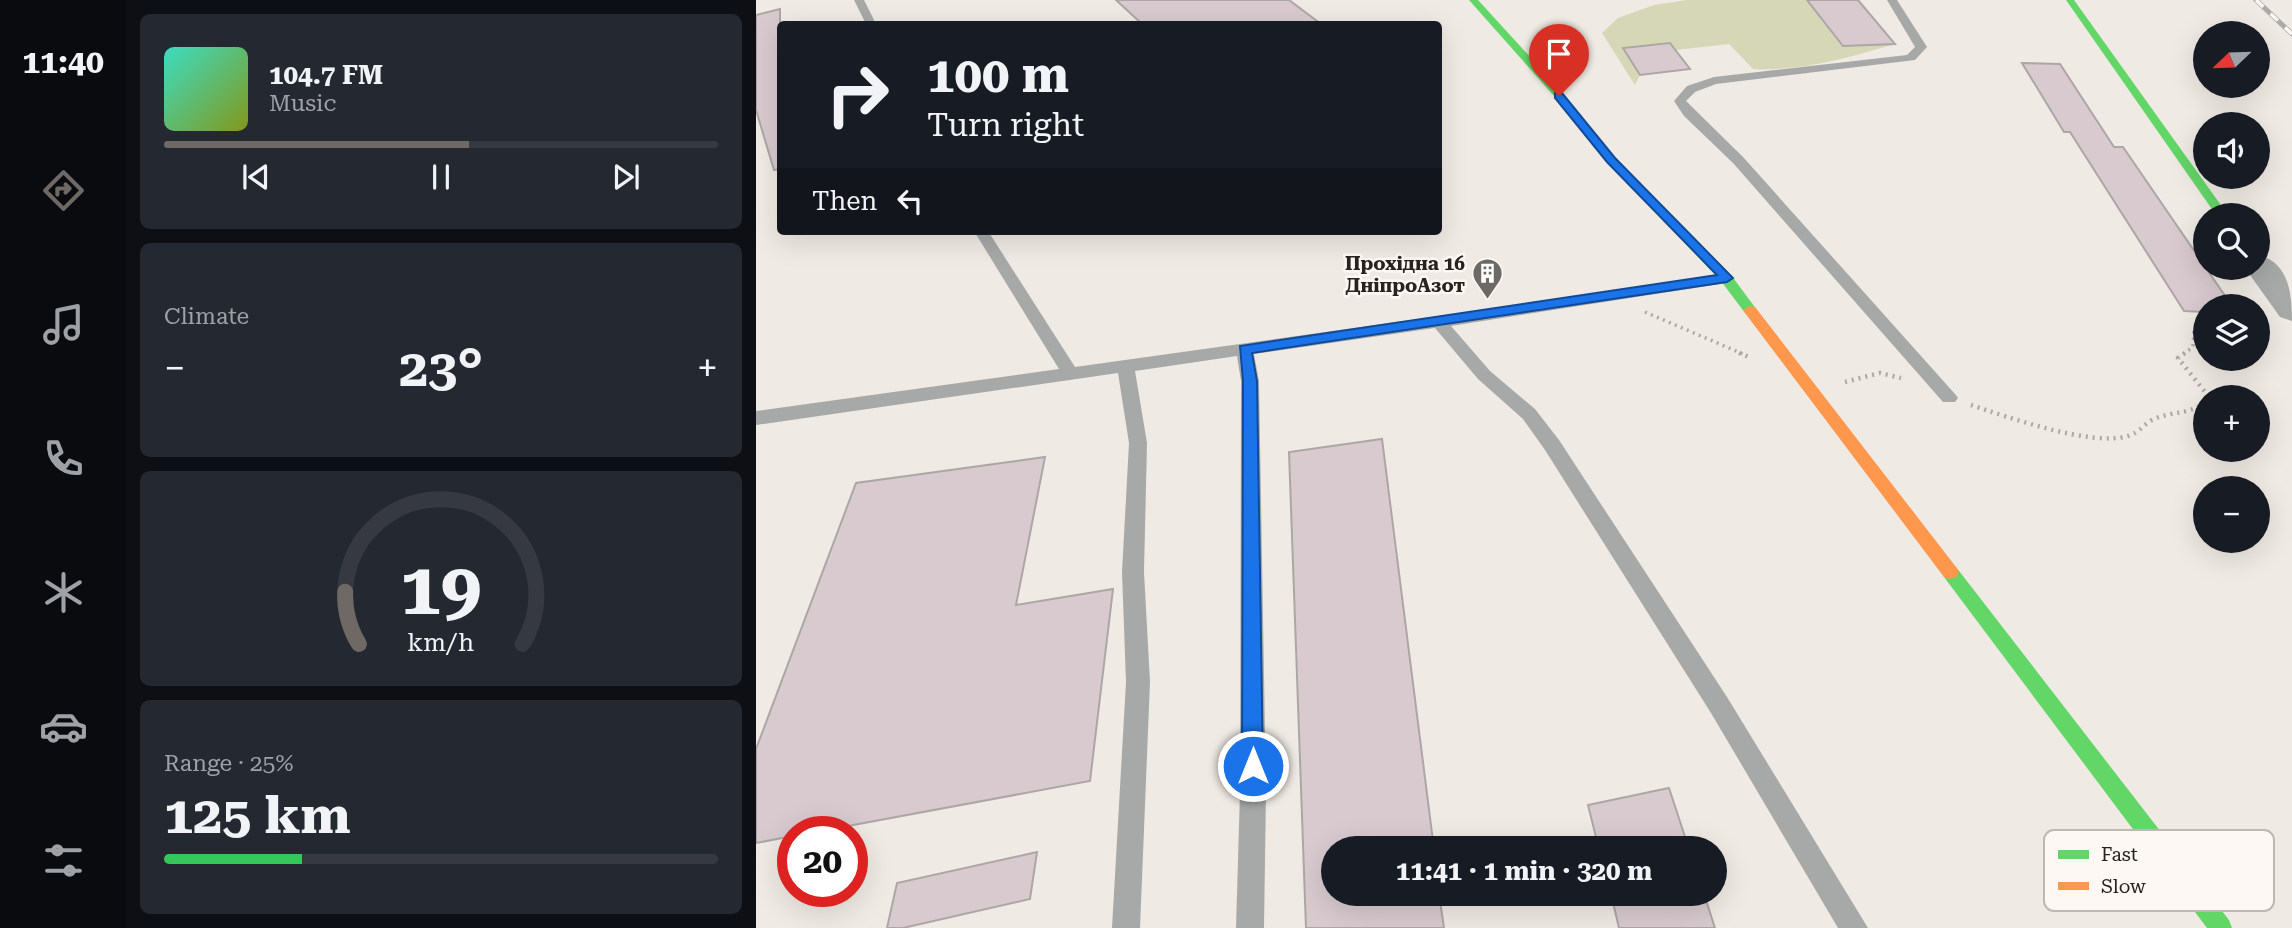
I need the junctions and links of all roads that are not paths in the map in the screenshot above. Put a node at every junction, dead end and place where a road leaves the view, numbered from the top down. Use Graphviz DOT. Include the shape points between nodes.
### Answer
graph roads {
  1 [pos="859,0"];
  2 [pos="1473,0"];
  3 [pos="1892,0"];
  4 [pos="2070,0"];
  5 [pos="870,21"];
  6 [pos="2214,203"];
  7 [pos="984,235"];
  8 [pos="1727,278"];
  9 [pos="2270,280"];
  10 [pos="2292,310"];
  11 [pos="1439,322"];
  12 [pos="1245,350"];
  13 [pos="1126,366"];
  14 [pos="1071,374"];
  15 [pos="1949,398"];
  16 [pos="756,418"];
  17 [pos="2147,830"];
  18 [pos="2208,911"];
  19 [pos="1126,928"];
  20 [pos="1250,928"];
  21 [pos="1854,928"];
  22 [pos="2221,928"];
  1 -- 5 [label="lane"];
  2 -- 8 [label="street" via="1611,160"];
  3 -- 15 [label="lane" via="1920,47 1910,58 1714,81 1691,89 1681,101"];
  4 -- 6 [label="street"];
  7 -- 14 [label="lane"];
  8 -- 11 [label="lane"];
  8 -- 17 [label="street"];
  9 -- 10 [label="street"];
  11 -- 12 [label="lane"];
  11 -- 21 [label="lane" via="1484,375 1529,414 1552,445 1719,705"];
  12 -- 13 [label="lane"];
  12 -- 20 [label="lane" via="1250,381"];
  13 -- 14 [label="lane"];
  13 -- 19 [label="lane" via="1138,443 1133,572 1138,682"];
  14 -- 16 [label="lane"];
  18 -- 22 [label="street"];
}
